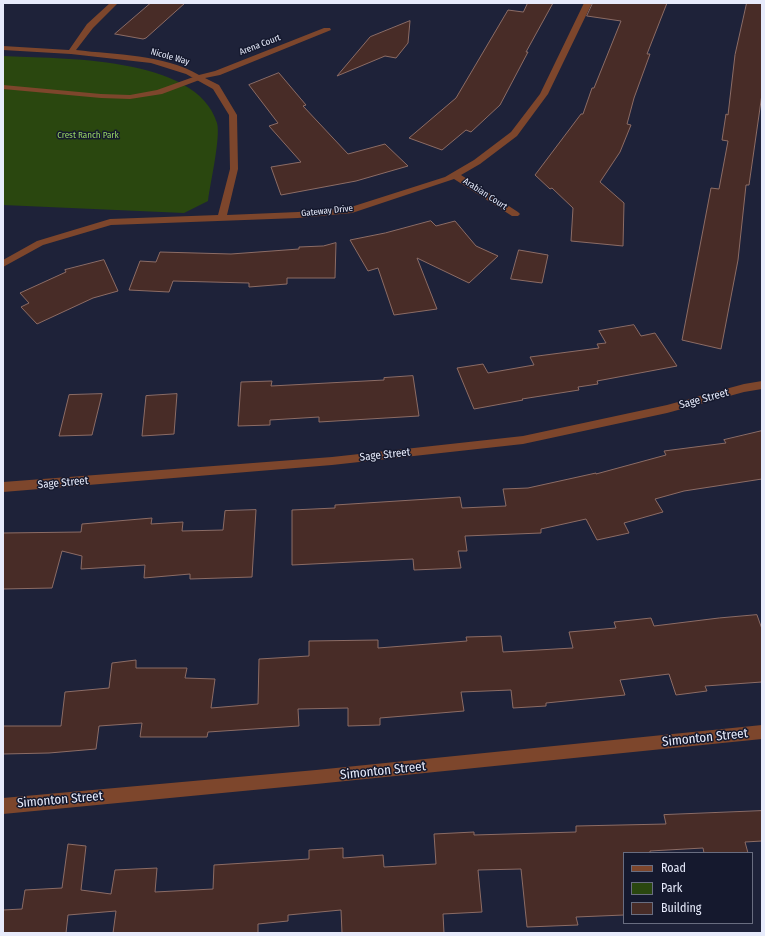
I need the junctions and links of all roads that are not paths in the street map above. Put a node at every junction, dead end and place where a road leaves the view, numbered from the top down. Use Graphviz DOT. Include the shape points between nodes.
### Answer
graph roads {
  1 [pos="114,3"];
  2 [pos="588,3"];
  3 [pos="327,30"];
  4 [pos="3,48"];
  5 [pos="71,52"];
  6 [pos="199,77"];
  7 [pos="3,87"];
  8 [pos="454,175"];
  9 [pos="515,214"];
  10 [pos="222,218"];
  11 [pos="3,264"];
  12 [pos="762,386"];
  13 [pos="3,488"];
  14 [pos="762,732"];
  15 [pos="3,806"];
  1 -- 5 [label="street" via="90,26"];
  2 -- 8 [label="street, Gateway Drive" via="544,94 514,134 477,162"];
  3 -- 6 [label="street, Arena Court" via="217,73"];
  4 -- 5 [label="street, Nicole Way"];
  5 -- 6 [label="street, Nicole Way" via="152,61"];
  6 -- 7 [label="street, Arena Court" via="159,92 130,97"];
  6 -- 10 [label="street, Nicole Way" via="216,87 232,116 234,170"];
  8 -- 9 [label="street, Arabian Court"];
  8 -- 10 [label="street, Gateway Drive" via="352,210"];
  10 -- 11 [label="street, Gateway Drive" via="110,222 40,243"];
  12 -- 13 [label="street, Sage Street" via="744,388 667,409 523,440 332,461"];
  14 -- 15 [label="street, Simonton Street" via="316,778"];
}
